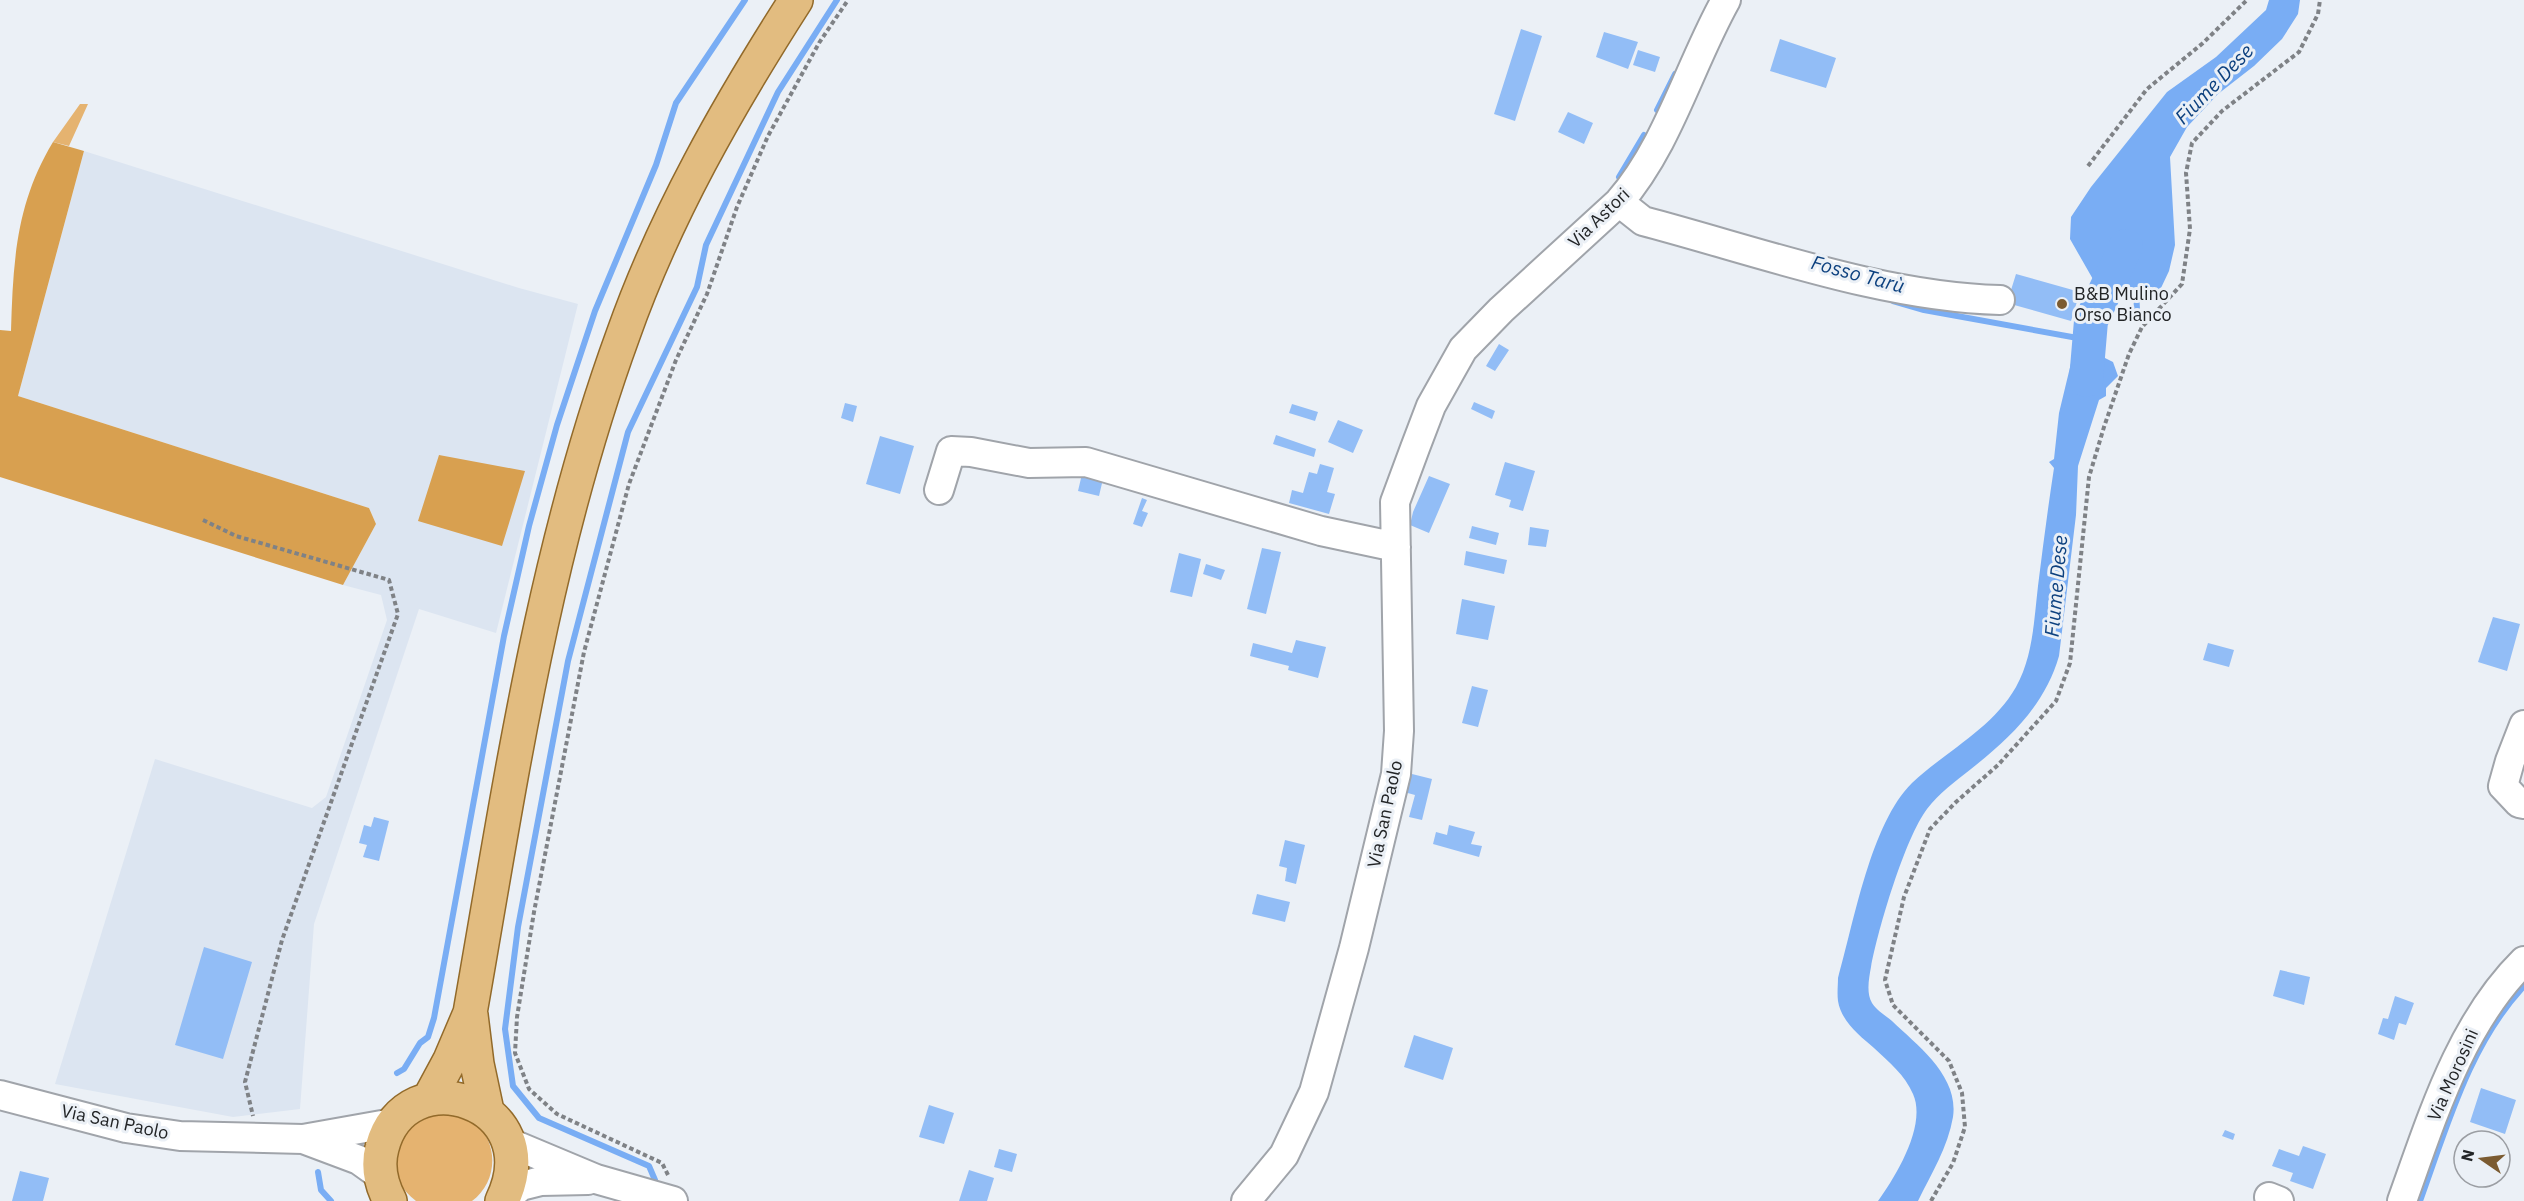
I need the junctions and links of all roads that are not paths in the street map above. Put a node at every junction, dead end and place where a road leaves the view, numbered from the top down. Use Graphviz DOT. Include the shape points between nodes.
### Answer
graph roads {
  1 [pos="796,0"];
  2 [pos="1726,0"];
  3 [pos="1619,202"];
  4 [pos="2000,300"];
  5 [pos="1431,406"];
  6 [pos="939,490"];
  7 [pos="1396,547"];
  8 [pos="2524,725"];
  9 [pos="2524,804"];
  10 [pos="2524,960"];
  11 [pos="470,1013"];
  12 [pos="0,1095"];
  13 [pos="429,1100"];
  14 [pos="487,1111"];
  15 [pos="393,1123"];
  16 [pos="303,1139"];
  17 [pos="510,1143"];
  18 [pos="596,1179"];
  19 [pos="387,1194"];
  20 [pos="667,1199"];
  21 [pos="503,1201"];
  22 [pos="1246,1201"];
  23 [pos="2402,1201"];
  1 -- 11 [label="main road" via="700,162 623,334 602,398 558,554 528,683"];
  2 -- 3 [label="street, Via Astori" via="1656,148"];
  3 -- 4 [label="street" via="1643,220 1842,274 1933,296"];
  3 -- 5 [label="street, Via Astori" via="1463,349"];
  5 -- 7 [label="street, Via San Paolo" via="1395,502"];
  6 -- 7 [label="street" via="951,451 1029,463 1086,462 1322,531"];
  7 -- 22 [label="street, Via San Paolo" via="1396,774 1314,1092 1284,1155"];
  8 -- 9 [label="street" via="2503,786"];
  10 -- 23 [label="street, Via Morosini" via="2501,983 2470,1032"];
  11 -- 13 [label="main road"];
  11 -- 14 [label="main road"];
  12 -- 16 [label="street, Via San Paolo" via="126,1128 180,1136"];
  13 -- 14 [label="main road" via="449,1097 469,1101"];
  13 -- 15 [label="main road" via="409,1108"];
  14 -- 17 [label="main road"];
  15 -- 16 [label="street, Via San Paolo"];
  15 -- 19 [label="main road" via="380,1157"];
  16 -- 19 [label="street, Via San Paolo" via="359,1160"];
  17 -- 18 [label="street"];
  17 -- 21 [label="main road" via="511,1184"];
  18 -- 20 [label="street"];
  18 -- 21 [label="street" via="541,1181 521,1186"];
}
